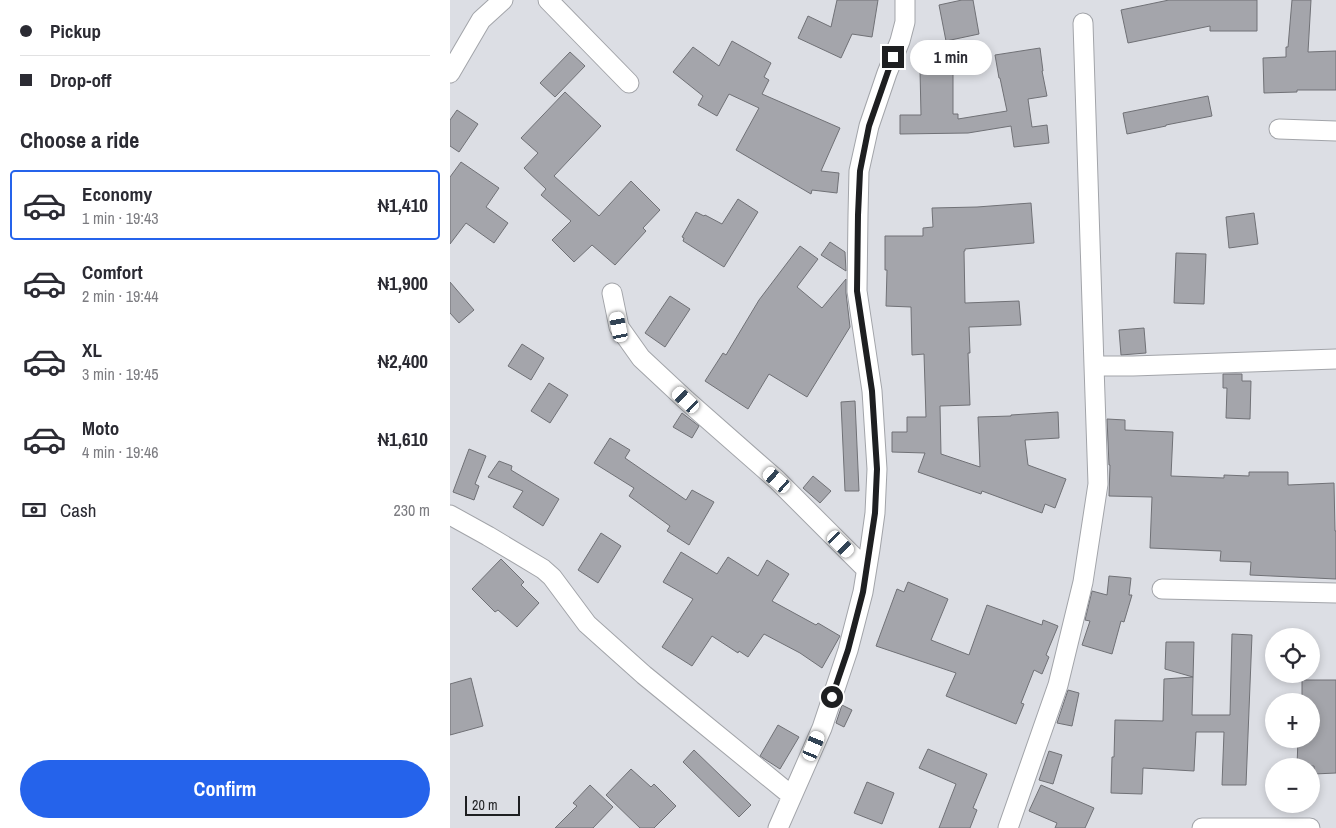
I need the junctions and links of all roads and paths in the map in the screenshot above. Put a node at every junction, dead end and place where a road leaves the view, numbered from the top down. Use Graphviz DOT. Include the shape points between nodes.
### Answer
graph roads {
  1 [pos="503,0"];
  2 [pos="548,0"];
  3 [pos="905,0"];
  4 [pos="1083,24"];
  5 [pos="450,73"];
  6 [pos="629,83"];
  7 [pos="1279,129"];
  8 [pos="1336,131"];
  9 [pos="612,293"];
  10 [pos="1336,359"];
  11 [pos="1094,366"];
  12 [pos="450,515"];
  13 [pos="866,569"];
  14 [pos="1162,589"];
  15 [pos="1336,593"];
  16 [pos="792,796"];
  17 [pos="784,826"];
  18 [pos="1008,828"];
  19 [pos="1202,828"];
  20 [pos="1310,828"];
  1 -- 5 [label="street" via="481,20"];
  2 -- 6 [label="street"];
  3 -- 13 [label="street" via="905,22 869,126 860,171 857,291 872,391 877,469 875,513"];
  4 -- 11 [label="street"];
  7 -- 8 [label="street"];
  9 -- 13 [label="street" via="619,327 641,358 777,480"];
  10 -- 11 [label="street"];
  11 -- 18 [label="street" via="1098,484 1083,582 1058,686"];
  12 -- 16 [label="street" via="543,569 594,631 644,676"];
  13 -- 16 [label="street" via="848,650 822,728"];
  14 -- 15 [label="street"];
  16 -- 17 [label="street"];
  19 -- 20 [label="street"];
}
